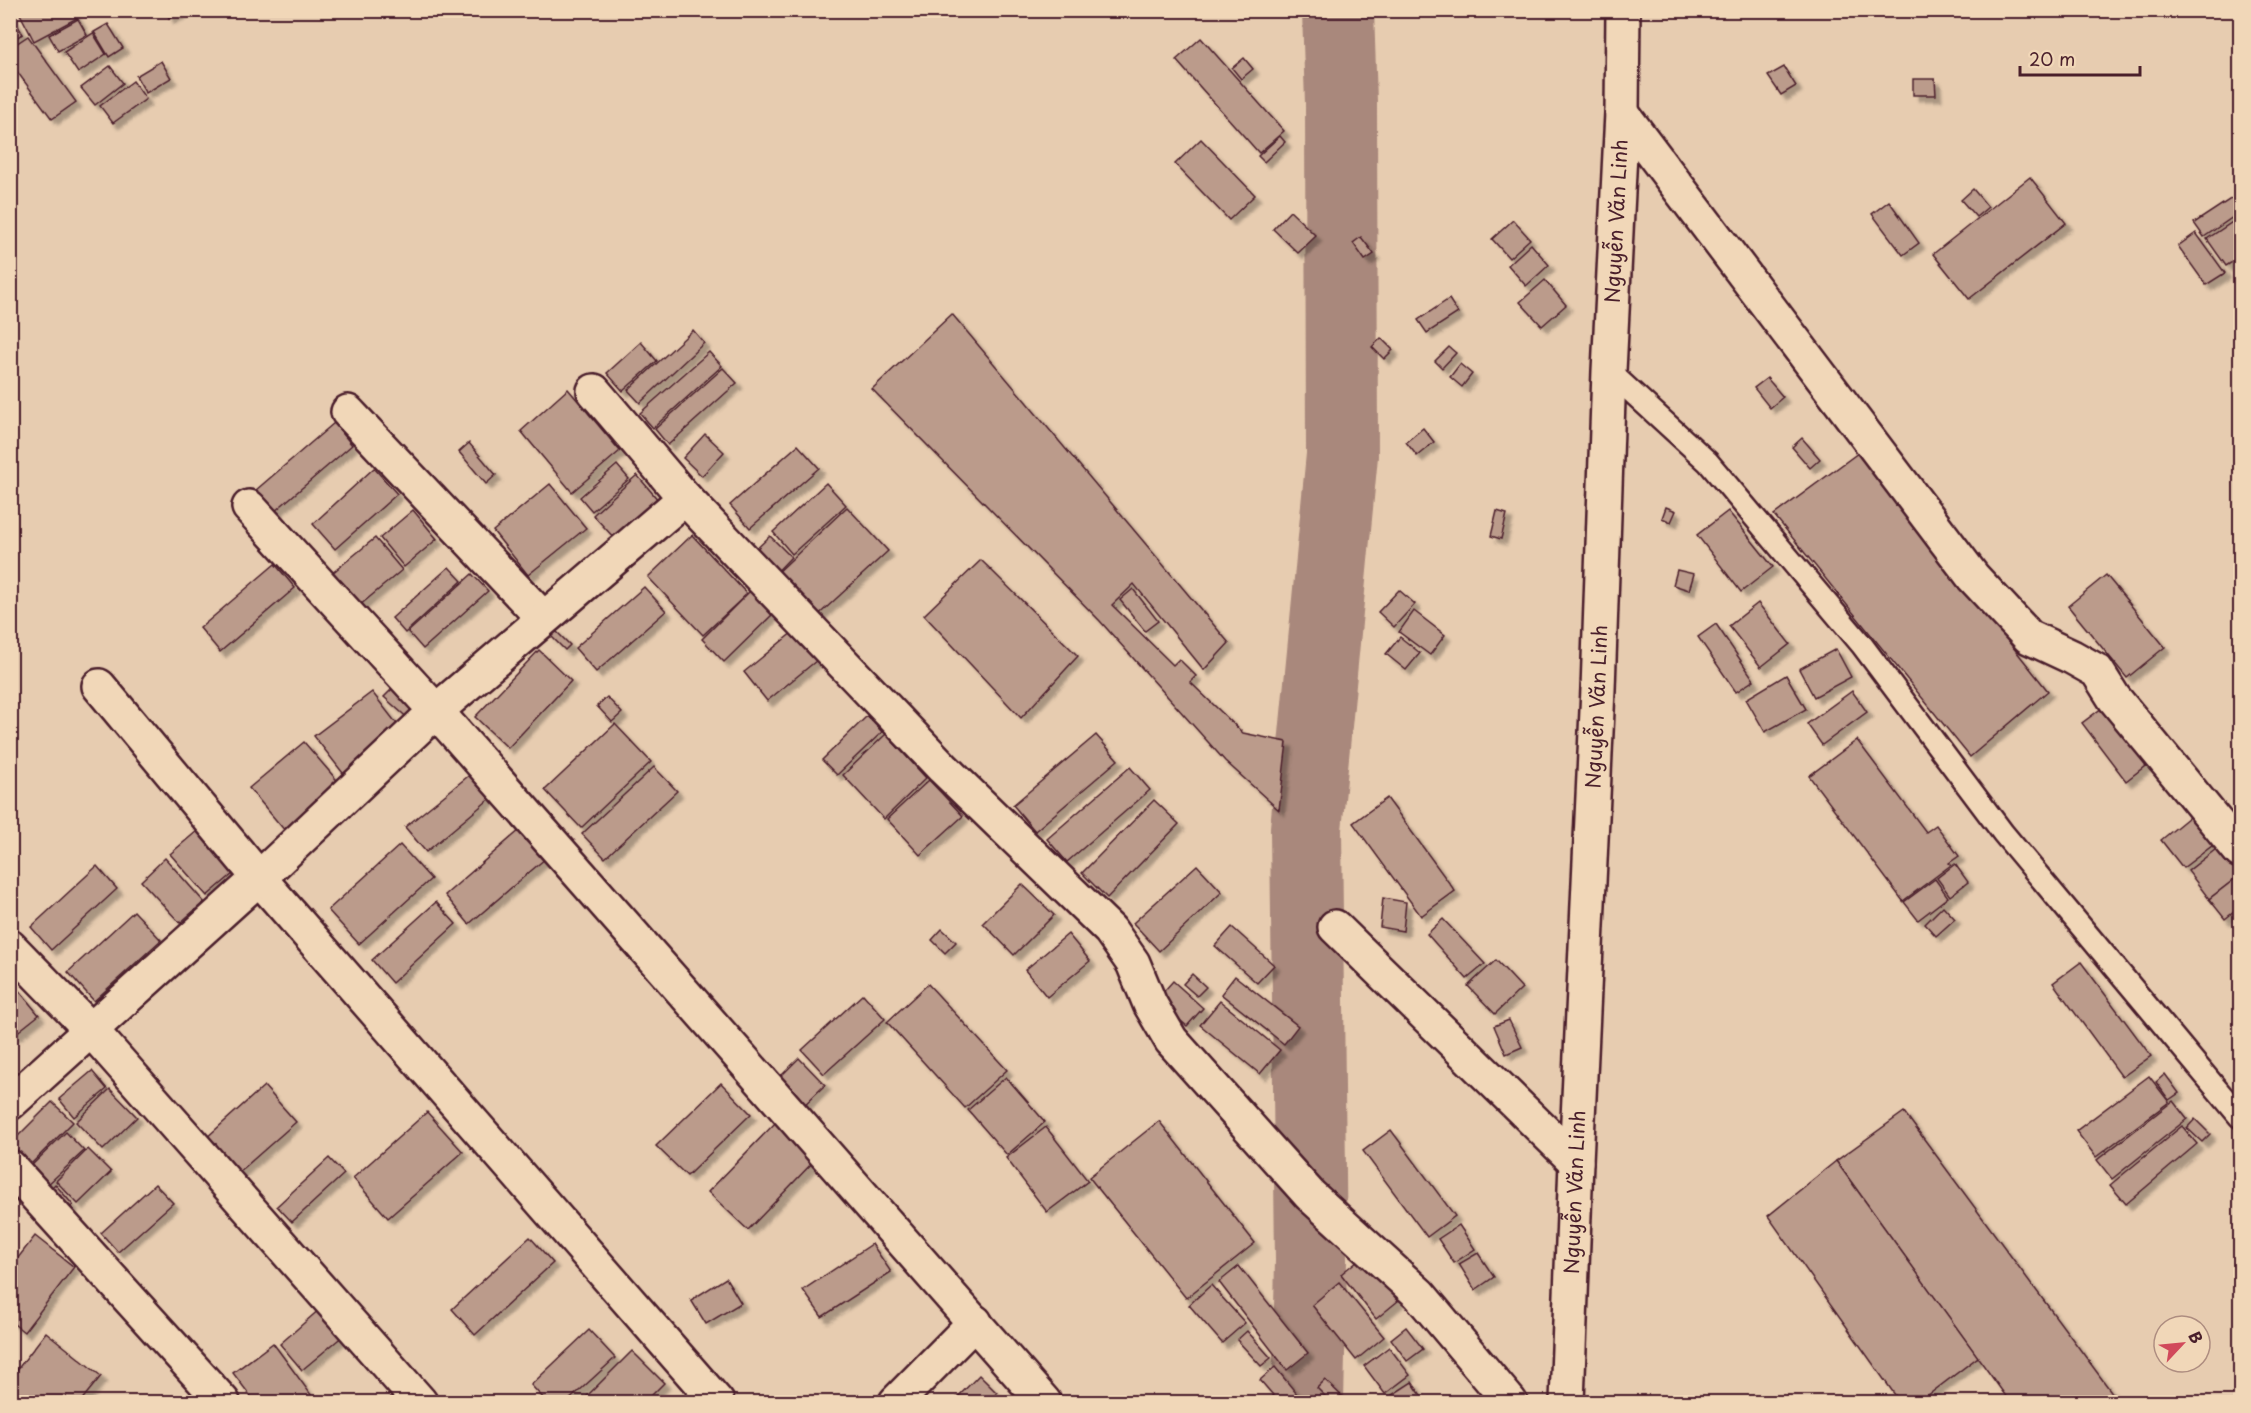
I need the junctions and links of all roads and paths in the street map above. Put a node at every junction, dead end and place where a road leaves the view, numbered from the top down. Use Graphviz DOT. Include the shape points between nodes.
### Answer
graph roads {
  1 [pos="1623,10"];
  2 [pos="1622,113"];
  3 [pos="1609,371"];
  4 [pos="594,391"];
  5 [pos="348,412"];
  6 [pos="685,498"];
  7 [pos="249,507"];
  8 [pos="543,618"];
  9 [pos="99,686"];
  10 [pos="436,711"];
  11 [pos="2241,851"];
  12 [pos="259,878"];
  13 [pos="1335,927"];
  14 [pos="10,947"];
  15 [pos="91,1030"];
  16 [pos="10,1103"];
  17 [pos="2241,1117"];
  18 [pos="1576,1162"];
  19 [pos="10,1167"];
  20 [pos="975,1322"];
  21 [pos="223,1402"];
  22 [pos="420,1402"];
  23 [pos="717,1402"];
  24 [pos="896,1402"];
  25 [pos="1044,1402"];
  26 [pos="1510,1402"];
  27 [pos="1567,1402"];
  1 -- 2 [label="main road, Nguyễn Văn Linh"];
  2 -- 3 [label="main road, Nguyễn Văn Linh"];
  2 -- 11 [label="main road" via="1974,577 2029,637 2097,671 2114,698"];
  3 -- 17 [label="lane" via="1708,462 1862,645 2003,833"];
  3 -- 18 [label="main road, Nguyễn Văn Linh"];
  4 -- 6 [label="main road"];
  5 -- 8 [label="main road"];
  6 -- 8 [label="main road"];
  6 -- 26 [label="main road" via="944,768 1110,930 1133,963 1149,1004 1171,1040 1310,1195 1419,1294"];
  7 -- 10 [label="main road"];
  8 -- 10 [label="main road"];
  9 -- 12 [label="main road"];
  10 -- 12 [label="main road"];
  10 -- 20 [label="main road"];
  12 -- 15 [label="main road"];
  12 -- 23 [label="main road"];
  13 -- 18 [label="main road"];
  14 -- 15 [label="main road"];
  15 -- 16 [label="main road"];
  15 -- 22 [label="main road"];
  18 -- 27 [label="main road, Nguyễn Văn Linh"];
  19 -- 21 [label="main road"];
  20 -- 24 [label="main road"];
  20 -- 25 [label="main road"];
}
